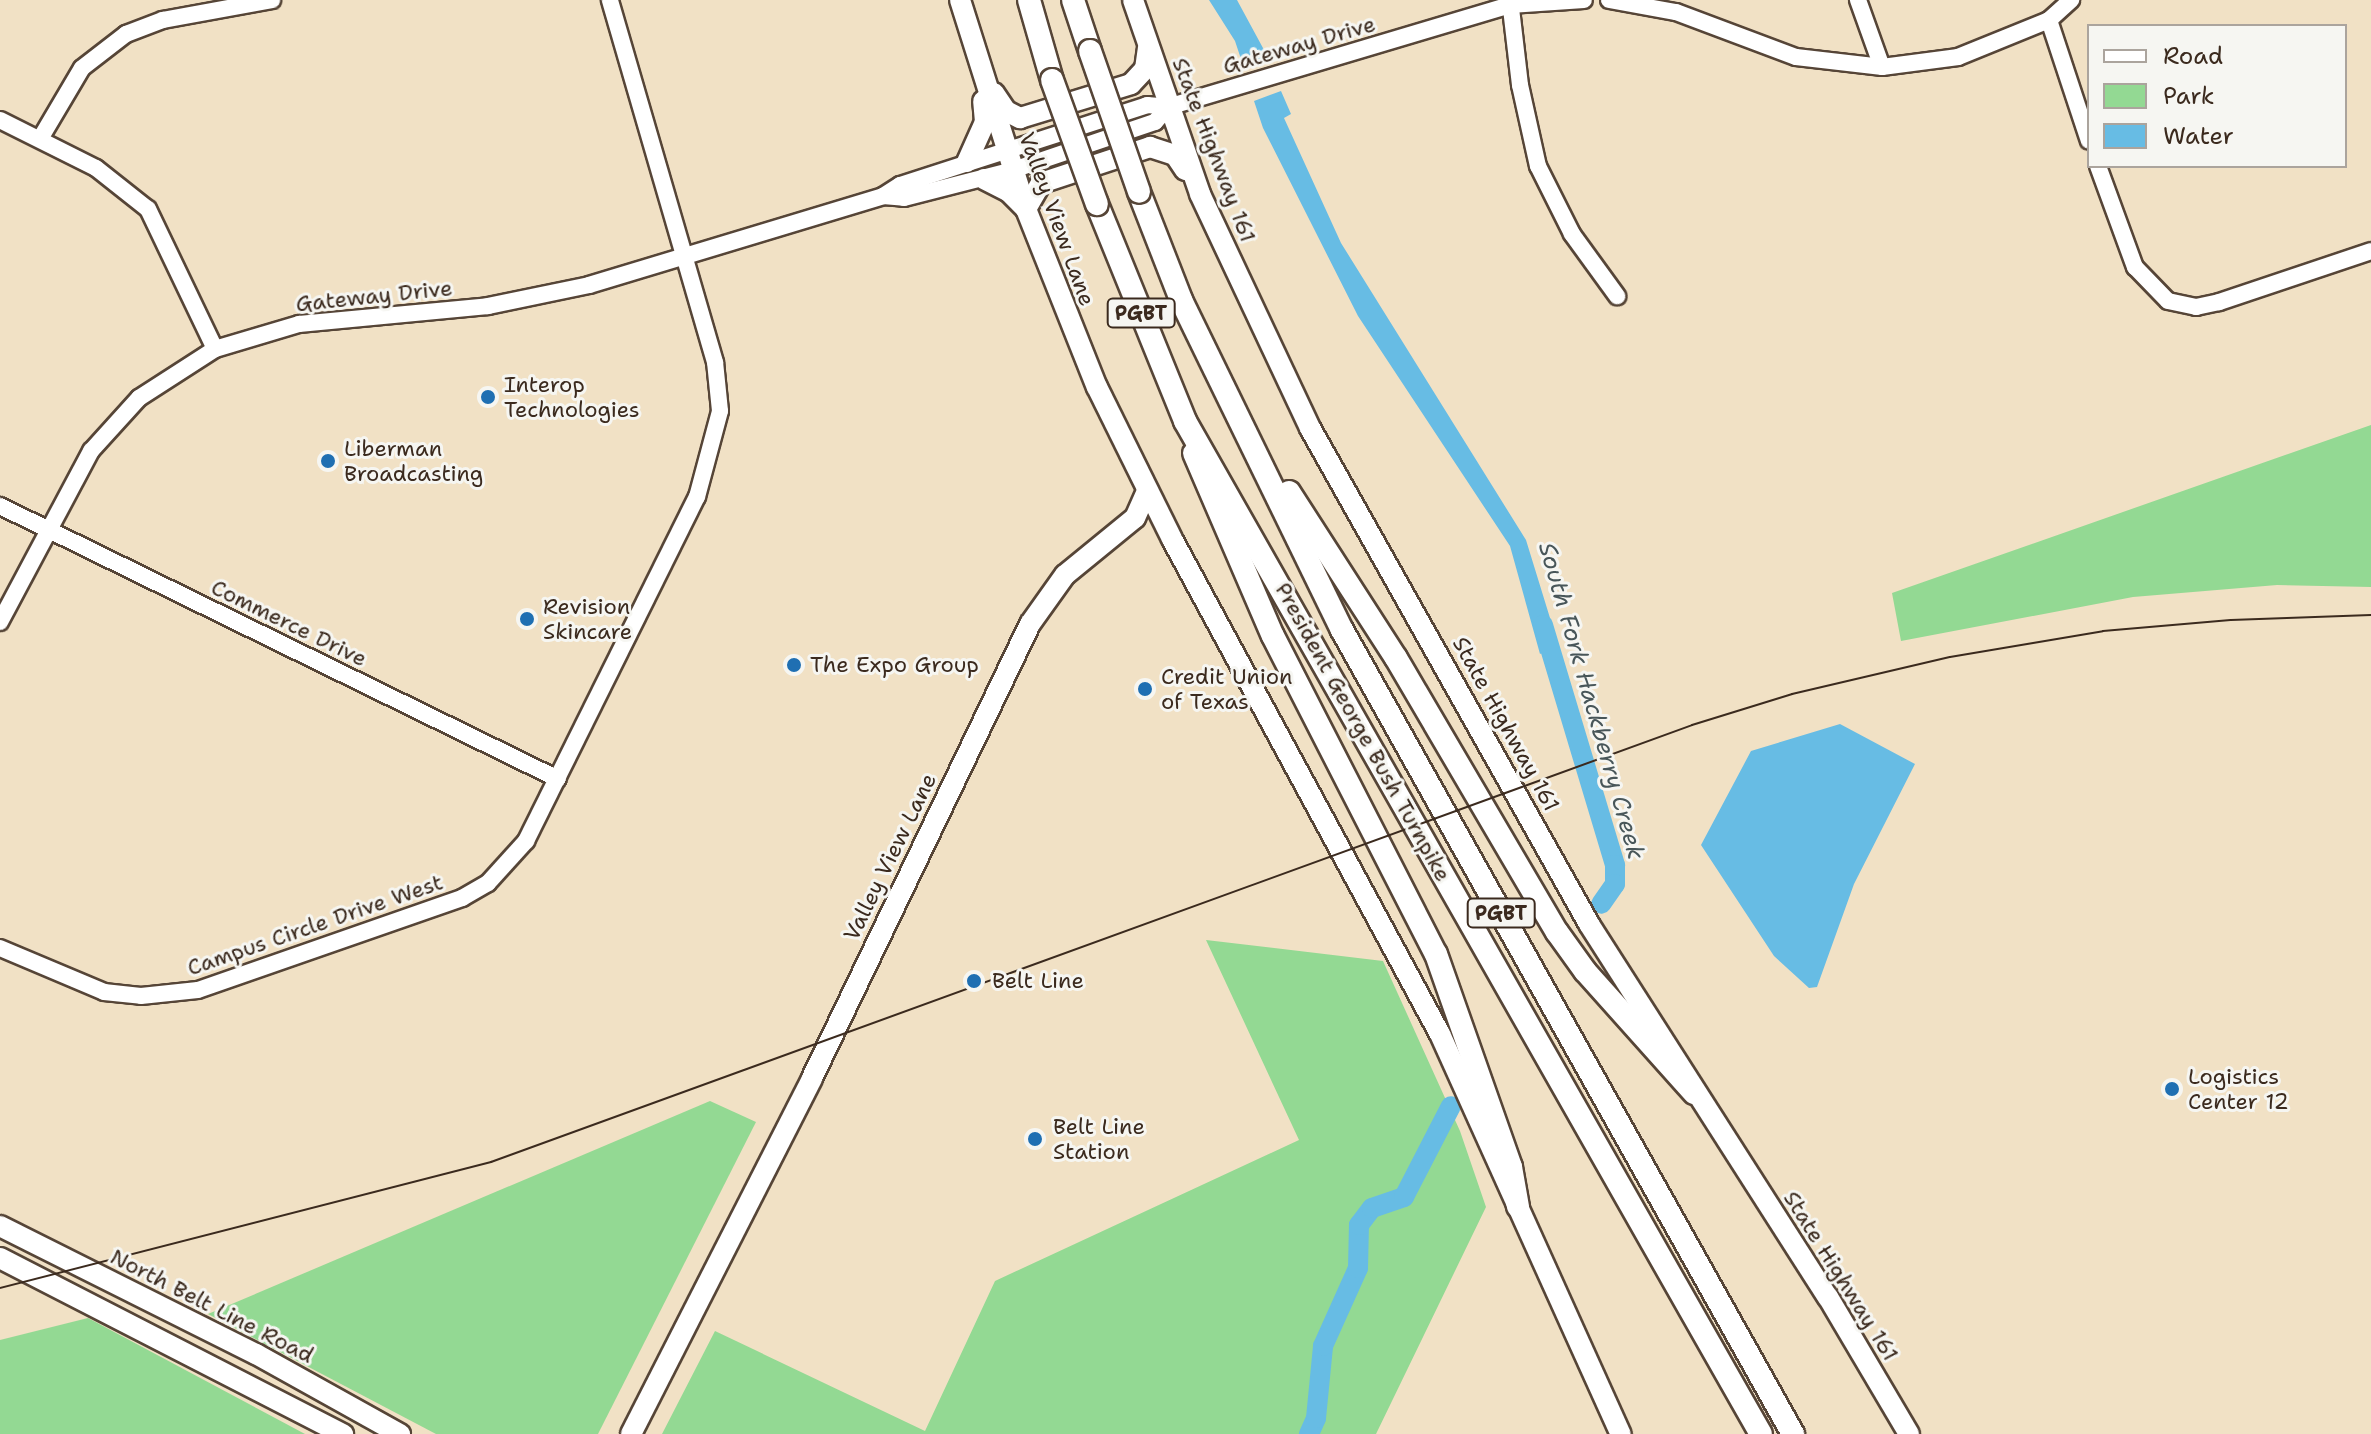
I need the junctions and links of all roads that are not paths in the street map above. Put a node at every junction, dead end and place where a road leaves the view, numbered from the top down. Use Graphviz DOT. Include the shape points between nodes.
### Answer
graph roads {
  1 [pos="272,0"];
  2 [pos="610,0"];
  3 [pos="960,0"];
  4 [pos="1029,0"];
  5 [pos="1073,0"];
  6 [pos="1133,0"];
  7 [pos="1584,0"];
  8 [pos="1609,0"];
  9 [pos="1858,0"];
  10 [pos="2071,0"];
  11 [pos="1510,3"];
  12 [pos="2049,20"];
  13 [pos="1148,45"];
  14 [pos="1882,67"];
  15 [pos="980,73"];
  16 [pos="1168,107"];
  17 [pos="0,120"];
  18 [pos="2087,135"];
  19 [pos="40,139"];
  20 [pos="1006,149"];
  21 [pos="967,162"];
  22 [pos="2099,168"];
  23 [pos="1013,170"];
  24 [pos="984,179"];
  25 [pos="1200,194"];
  26 [pos="883,196"];
  27 [pos="1026,209"];
  28 [pos="2371,251"];
  29 [pos="684,258"];
  30 [pos="1617,296"];
  31 [pos="215,349"];
  32 [pos="1222,385"];
  33 [pos="1185,421"];
  34 [pos="1147,491"];
  35 [pos="0,506"];
  36 [pos="46,529"];
  37 [pos="1118,533"];
  38 [pos="1172,539"];
  39 [pos="0,622"];
  40 [pos="558,779"];
  41 [pos="0,948"];
  42 [pos="1694,1093"];
  43 [pos="1518,1206"];
  44 [pos="0,1226"];
  45 [pos="0,1258"];
  46 [pos="343,1434"];
  47 [pos="400,1434"];
  48 [pos="631,1434"];
  49 [pos="1621,1434"];
  50 [pos="1761,1434"];
  51 [pos="1793,1434"];
  52 [pos="1909,1434"];
  1 -- 19 [label="street" via="163,20 126,34 82,68"];
  2 -- 29 [label="street, Campus Circle Drive West"];
  3 -- 15 [label="main road, Valley View Lane"];
  4 -- 33 [label="highway, President George Bush Turnpike / PGBT, bridge" via="1097,204"];
  5 -- 32 [label="highway, President George Bush Turnpike / PGBT, bridge" via="1139,192"];
  6 -- 13 [label="main road, State Highway 161"];
  7 -- 11 [label="street, Gateway Drive"];
  8 -- 14 [label="street" via="1676,12 1796,57"];
  9 -- 14 [label="street"];
  10 -- 12 [label="street"];
  11 -- 16 [label="street, Gateway Drive"];
  11 -- 30 [label="street" via="1538,166 1572,234"];
  12 -- 14 [label="street" via="1958,57"];
  12 -- 18 [label="street"];
  13 -- 15 [label="main road" via="1145,69 1131,84 1020,118 1006,111"];
  13 -- 16 [label="main road, State Highway 161"];
  15 -- 20 [label="main road, Valley View Lane"];
  15 -- 21 [label="main road" via="985,122"];
  16 -- 20 [label="street, Gateway Drive" via="1147,105"];
  16 -- 23 [label="street, Gateway Drive" via="1155,122"];
  16 -- 25 [label="main road, State Highway 161"];
  17 -- 19 [label="street"];
  19 -- 31 [label="street" via="122,184 148,209"];
  20 -- 21 [label="street, Gateway Drive"];
  20 -- 23 [label="main road, Valley View Lane"];
  21 -- 26 [label="street, Gateway Drive"];
  22 -- 28 [label="street" via="2135,267 2168,301 2196,307 2219,302"];
  23 -- 24 [label="street, Gateway Drive"];
  23 -- 27 [label="main road, Valley View Lane"];
  24 -- 26 [label="street, Gateway Drive" via="904,198"];
  24 -- 27 [label="main road" via="1008,191"];
  25 -- 27 [label="main road" via="1175,155 1150,147 1041,183"];
  25 -- 42 [label="main road, State Highway 161" via="1310,428 1589,924"];
  26 -- 29 [label="street, Gateway Drive"];
  27 -- 34 [label="main road, Valley View Lane" via="1069,324"];
  29 -- 31 [label="street, Gateway Drive" via="488,306 299,324"];
  29 -- 40 [label="street, Campus Circle Drive West" via="715,362 720,400 716,438 697,497"];
  31 -- 36 [label="street, Gateway Drive" via="184,365 117,420 91,451"];
  32 -- 42 [label="highway" via="1396,658 1550,920 1585,971"];
  32 -- 51 [label="highway, President George Bush Turnpike / PGBT" via="1342,630"];
  33 -- 43 [label="highway" via="1203,484 1273,636 1436,954 1511,1167"];
  33 -- 50 [label="highway, President George Bush Turnpike / PGBT"];
  34 -- 37 [label="main road, Valley View Lane" via="1139,511"];
  34 -- 38 [label="main road"];
  35 -- 36 [label="street, Commerce Drive"];
  36 -- 39 [label="street, Gateway Drive"];
  36 -- 40 [label="street, Commerce Drive"];
  37 -- 38 [label="main road" via="1147,530"];
  37 -- 48 [label="main road, Valley View Lane" via="1065,575 1034,616"];
  38 -- 43 [label="main road" via="1426,1006"];
  40 -- 41 [label="street, Campus Circle Drive West" via="526,841 488,883 437,910 198,990 141,996 104,992"];
  42 -- 52 [label="main road, State Highway 161" via="1828,1297"];
  43 -- 49 [label="main road"];
  44 -- 47 [label="main road, North Belt Line Road" via="256,1354"];
  45 -- 46 [label="main road"];
}
